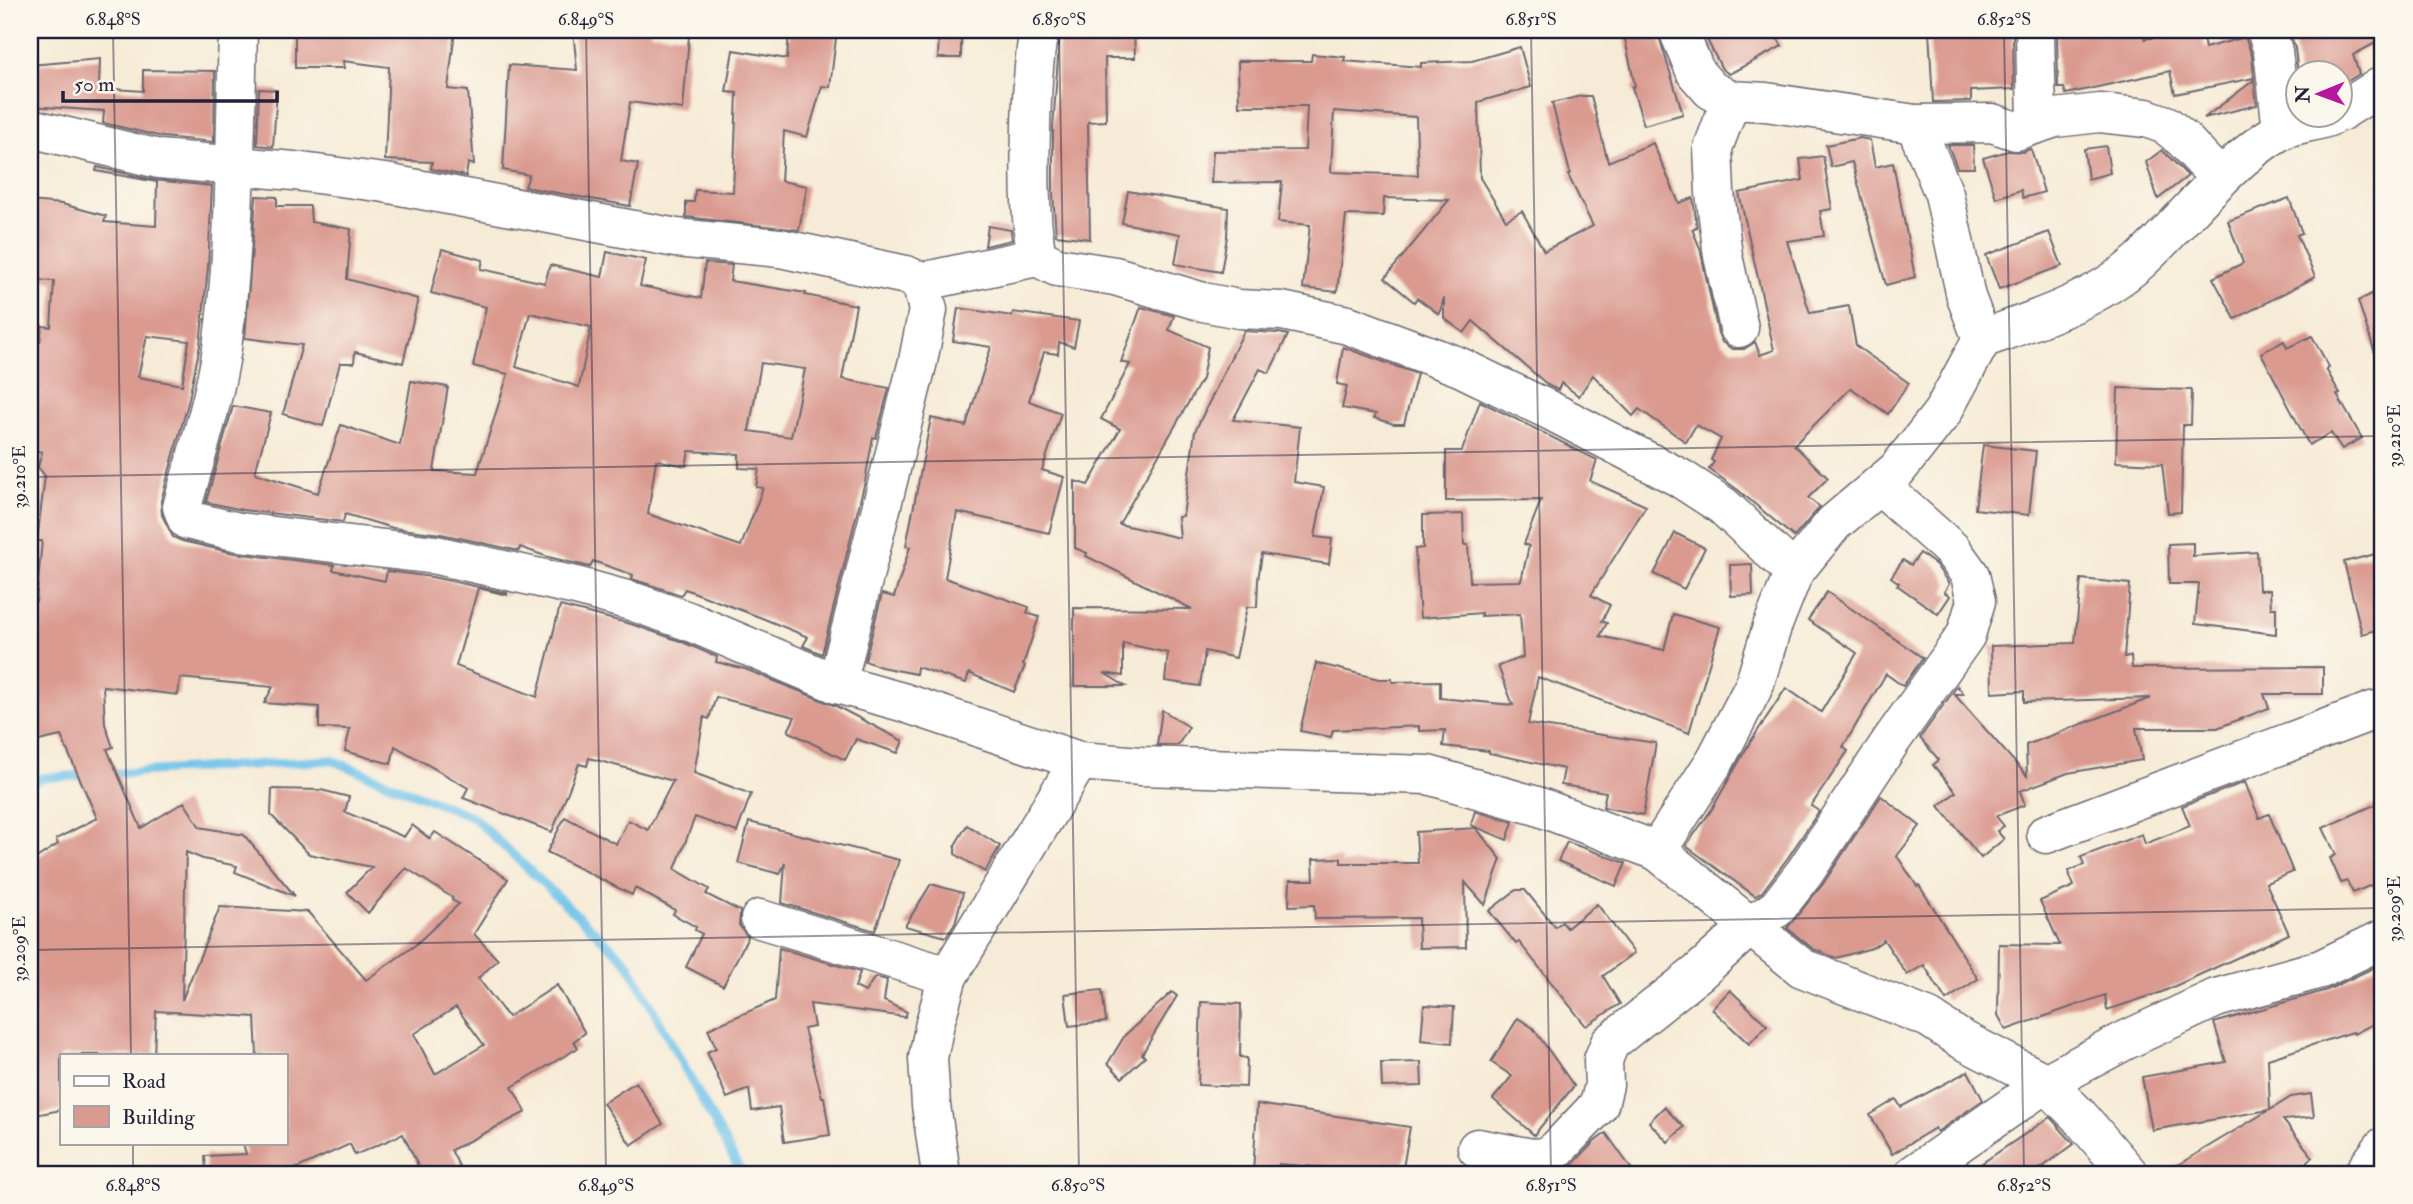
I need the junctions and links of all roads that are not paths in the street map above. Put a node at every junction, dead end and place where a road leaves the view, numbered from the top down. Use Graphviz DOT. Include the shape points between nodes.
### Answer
graph roads {
  1 [pos="238,30"];
  2 [pos="1039,30"];
  3 [pos="1678,30"];
  4 [pos="2035,30"];
  5 [pos="2266,30"];
  6 [pos="2383,85"];
  7 [pos="1731,100"];
  8 [pos="2354,103"];
  9 [pos="1915,124"];
  10 [pos="2037,124"];
  11 [pos="30,128"];
  12 [pos="2282,130"];
  13 [pos="235,166"];
  14 [pos="2220,179"];
  15 [pos="1037,257"];
  16 [pos="921,282"];
  17 [pos="1739,328"];
  18 [pos="1982,339"];
  19 [pos="1879,485"];
  20 [pos="1794,572"];
  21 [pos="837,684"];
  22 [pos="2383,709"];
  23 [pos="1079,761"];
  24 [pos="2046,834"];
  25 [pos="1657,851"];
  26 [pos="760,919"];
  27 [pos="1749,927"];
  28 [pos="2383,939"];
  29 [pos="948,976"];
  30 [pos="2046,1083"];
  31 [pos="2383,1147"];
  32 [pos="1477,1148"];
  33 [pos="941,1174"];
  34 [pos="1914,1174"];
  35 [pos="2129,1174"];
  36 [pos="2363,1174"];
  1 -- 13 [label="street"];
  2 -- 15 [label="street" via="1033,61 1030,152"];
  3 -- 7 [label="street" via="1696,73 1712,90"];
  4 -- 10 [label="street"];
  5 -- 12 [label="street" via="2273,51"];
  6 -- 8 [label="street"];
  7 -- 9 [label="street"];
  7 -- 17 [label="street" via="1713,148 1723,256"];
  9 -- 10 [label="street" via="1992,123 2016,131"];
  9 -- 18 [label="street" via="1944,194 1966,297"];
  10 -- 14 [label="street" via="2100,113 2146,118 2175,132"];
  11 -- 13 [label="street" via="159,159"];
  12 -- 14 [label="street"];
  13 -- 16 [label="street" via="385,183 676,238 780,248"];
  13 -- 21 [label="street" via="222,348 182,508 187,520 239,532 436,555 576,586 688,621"];
  14 -- 18 [label="street" via="2138,262 2106,286 2062,310"];
  15 -- 16 [label="street"];
  15 -- 20 [label="street" via="1057,267 1115,276 1203,302 1348,325 1460,368 1680,478 1723,506"];
  16 -- 21 [label="street" via="928,310 918,361"];
  18 -- 19 [label="street" via="1942,413 1897,470"];
  19 -- 20 [label="street" via="1834,523"];
  19 -- 27 [label="street" via="1952,550 1970,575 1976,601 1966,635 1805,872 1777,908"];
  20 -- 25 [label="street" via="1754,686 1716,759"];
  21 -- 23 [label="street"];
  22 -- 24 [label="street"];
  23 -- 25 [label="street" via="1428,775 1537,807"];
  23 -- 29 [label="street"];
  25 -- 27 [label="street"];
  26 -- 29 [label="street"];
  27 -- 30 [label="street" via="1802,968 1929,1018"];
  27 -- 32 [label="street" via="1610,1043 1603,1060 1599,1105 1558,1149 1546,1157 1532,1158"];
  28 -- 30 [label="street" via="2320,969 2216,998"];
  29 -- 33 [label="street" via="928,1058"];
  30 -- 34 [label="street"];
  30 -- 35 [label="street"];
  31 -- 36 [label="street"];
}
